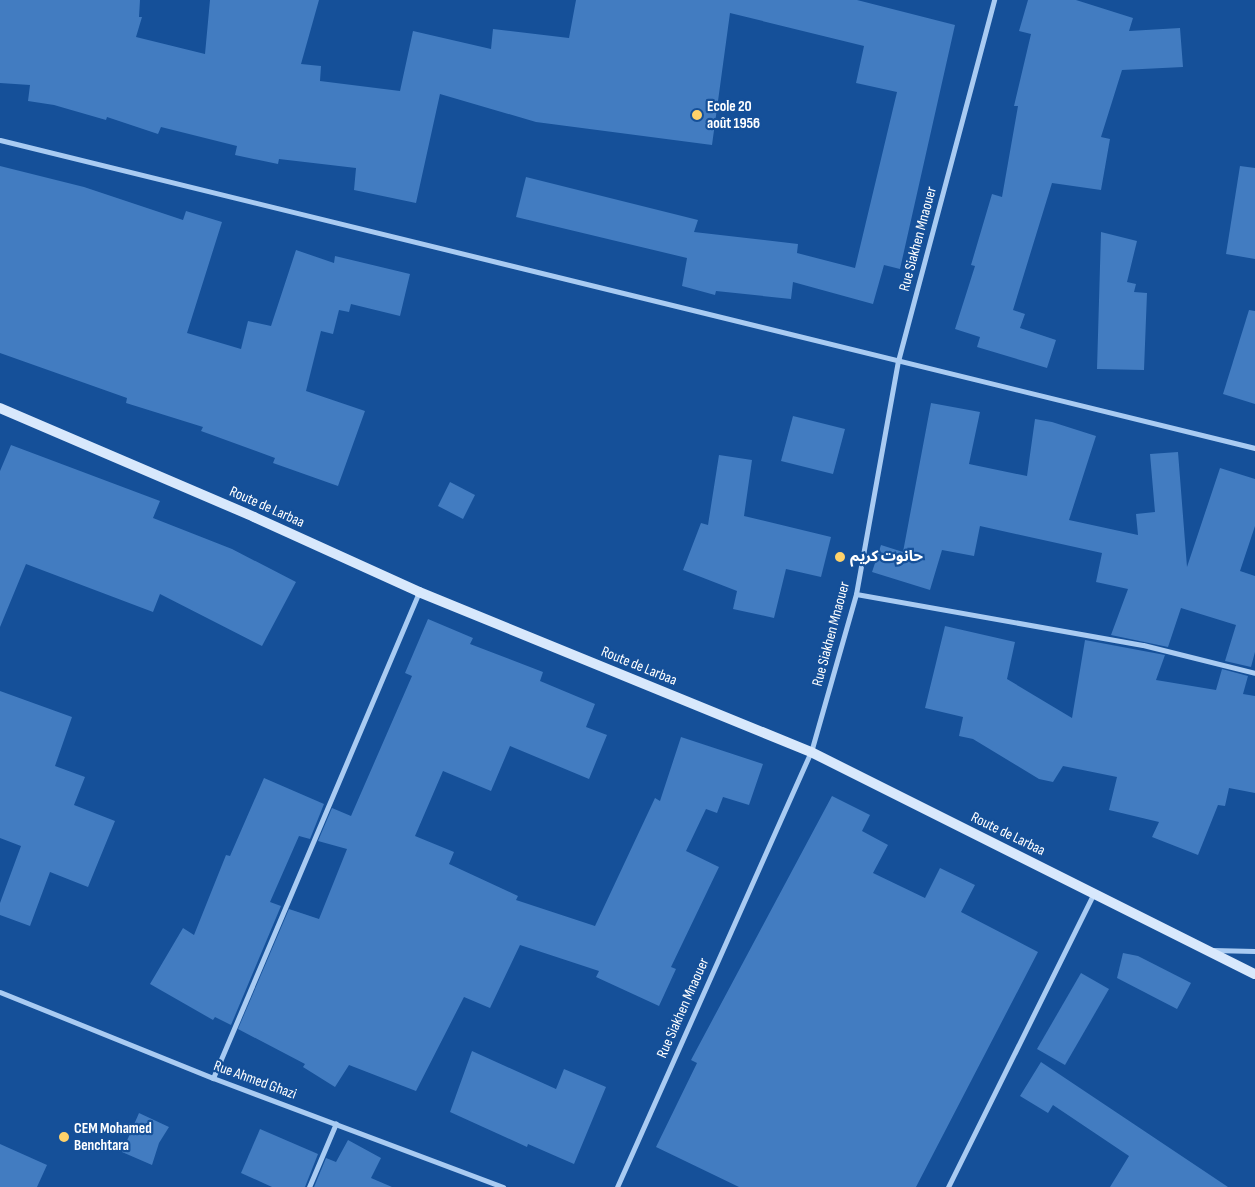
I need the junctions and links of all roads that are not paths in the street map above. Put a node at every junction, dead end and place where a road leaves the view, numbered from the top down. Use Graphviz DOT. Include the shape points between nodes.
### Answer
graph roads {
  1 [pos="994,0"];
  2 [pos="0,140"];
  3 [pos="898,361"];
  4 [pos="0,408"];
  5 [pos="1255,448"];
  6 [pos="419,592"];
  7 [pos="856,594"];
  8 [pos="1255,673"];
  9 [pos="811,752"];
  10 [pos="1094,893"];
  11 [pos="1209,950"];
  12 [pos="1255,952"];
  13 [pos="1255,974"];
  14 [pos="0,992"];
  15 [pos="213,1078"];
  16 [pos="336,1123"];
  17 [pos="308,1187"];
  18 [pos="503,1187"];
  19 [pos="617,1187"];
  20 [pos="948,1187"];
  1 -- 3 [label="street, Rue Siakhen Mnaouer"];
  2 -- 3 [label="street"];
  3 -- 5 [label="street"];
  3 -- 7 [label="street, Rue Siakhen Mnaouer"];
  4 -- 6 [label="main road, Route de Larbaa"];
  6 -- 9 [label="main road, Route de Larbaa"];
  6 -- 15 [label="street"];
  7 -- 8 [label="street" via="1143,645"];
  7 -- 9 [label="street, Rue Siakhen Mnaouer"];
  9 -- 10 [label="main road, Route de Larbaa"];
  9 -- 19 [label="street, Rue Siakhen Mnaouer"];
  10 -- 11 [label="main road, Route de Larbaa"];
  10 -- 20 [label="street"];
  11 -- 12 [label="street"];
  11 -- 13 [label="main road, Route de Larbaa"];
  14 -- 15 [label="street, Rue Ahmed Ghazi"];
  15 -- 16 [label="street, Rue Ahmed Ghazi"];
  16 -- 17 [label="street"];
  16 -- 18 [label="street, Rue Ahmed Ghazi"];
}
